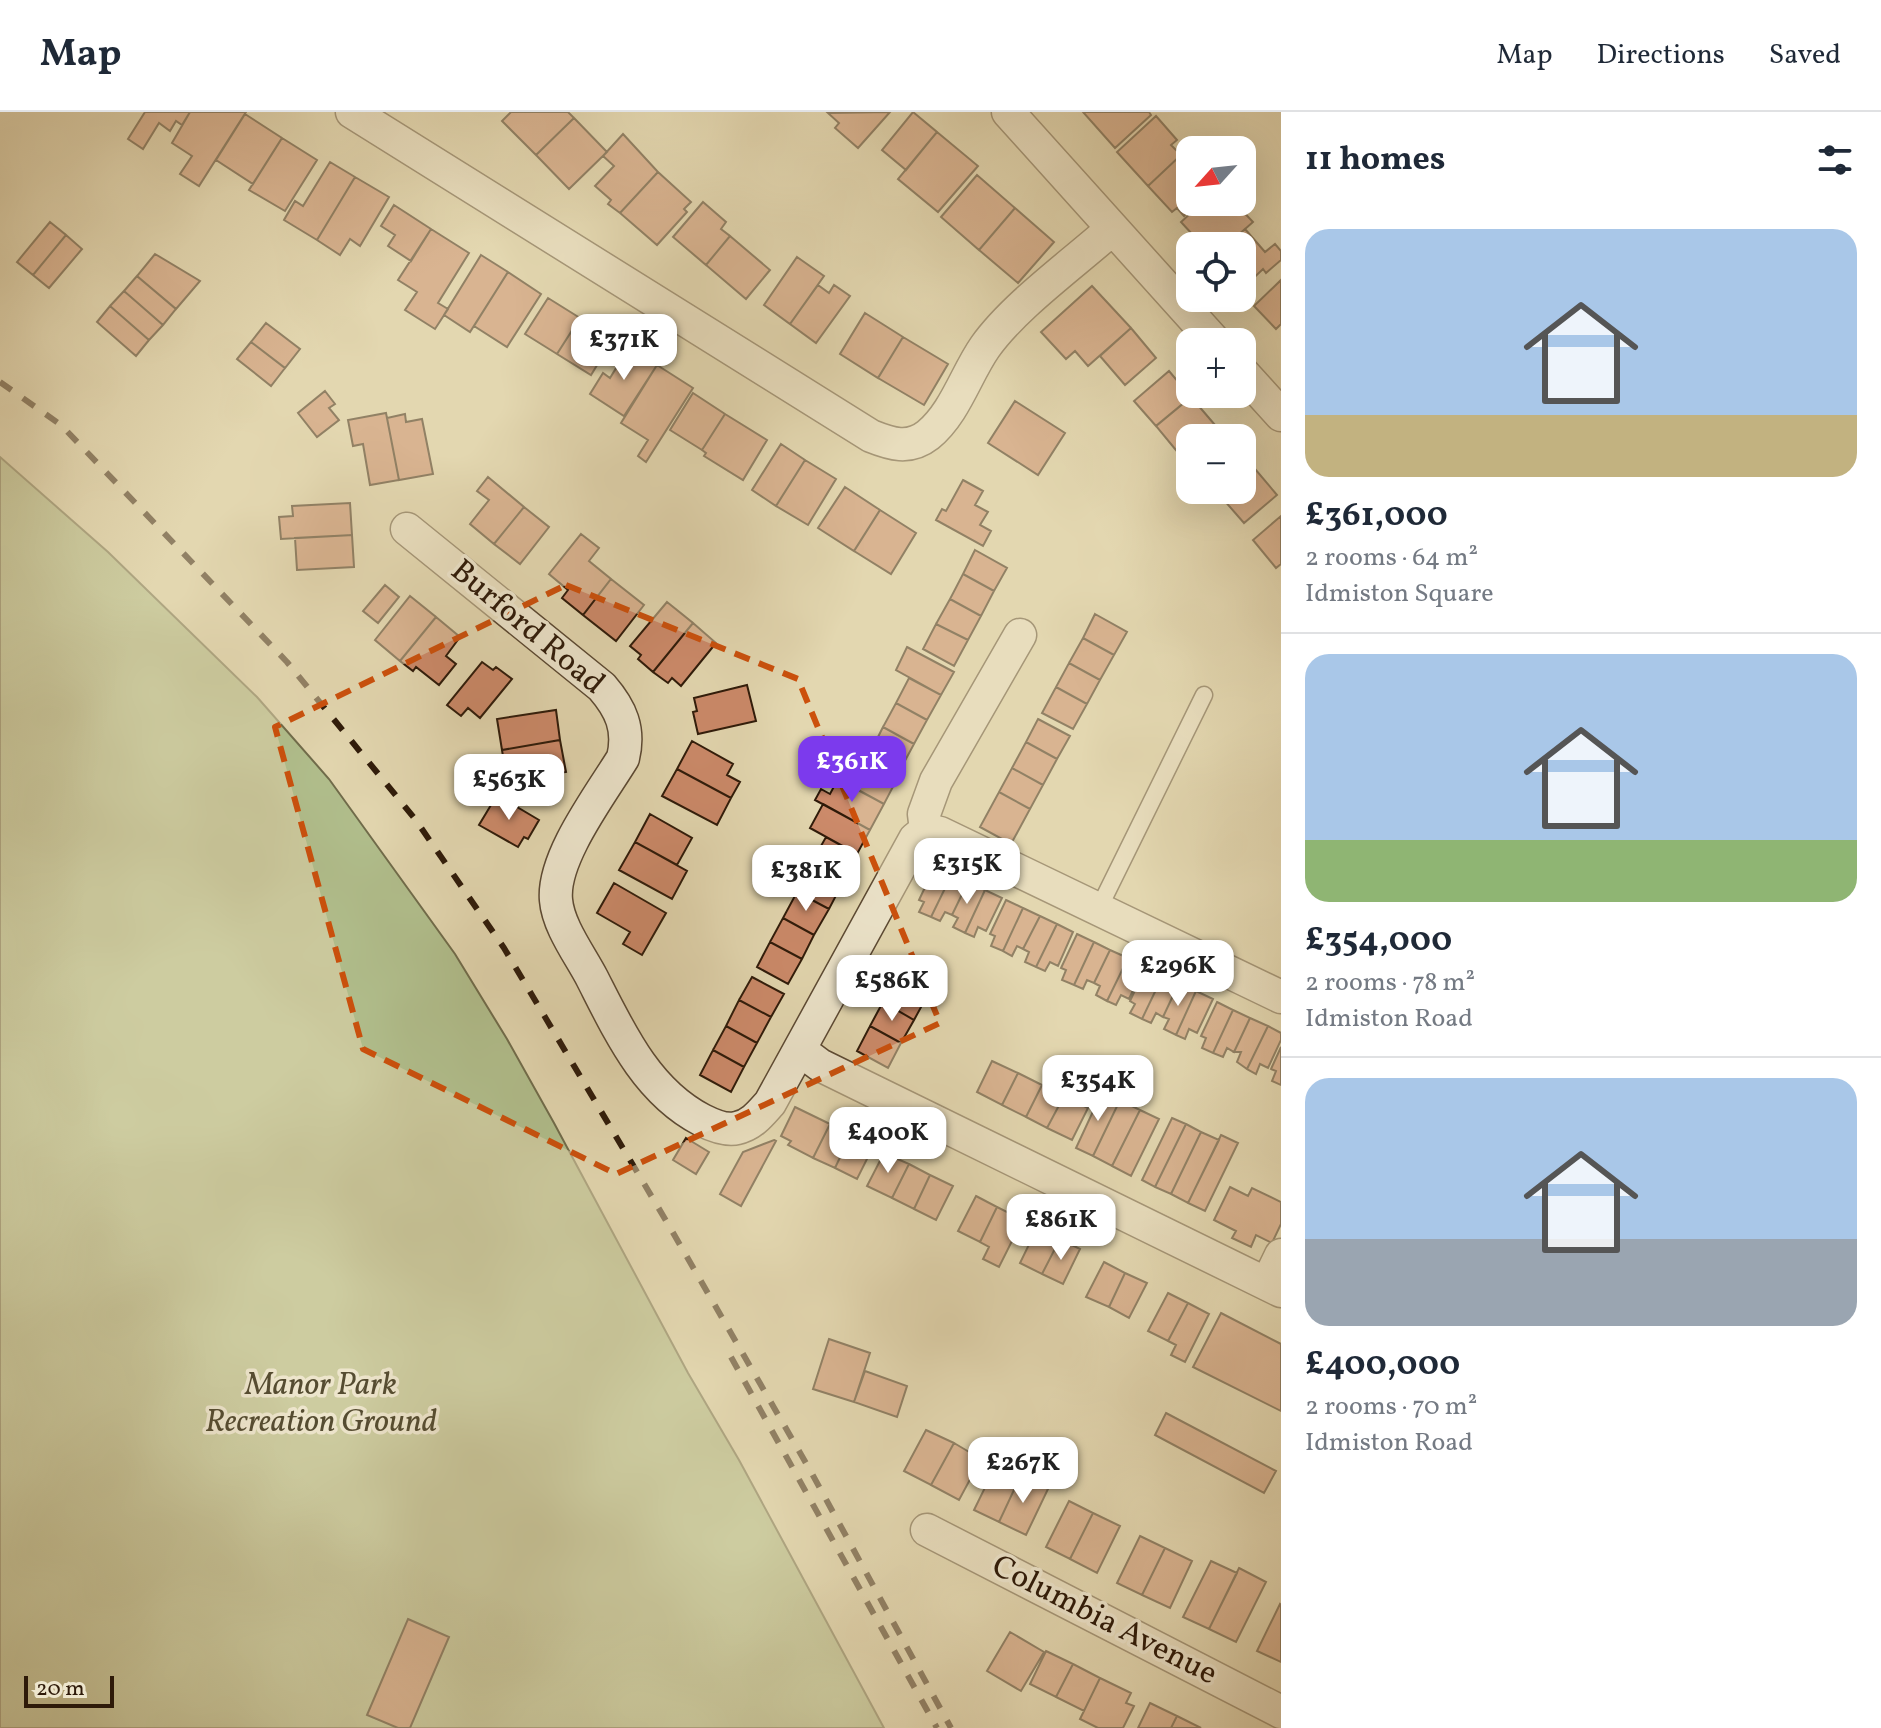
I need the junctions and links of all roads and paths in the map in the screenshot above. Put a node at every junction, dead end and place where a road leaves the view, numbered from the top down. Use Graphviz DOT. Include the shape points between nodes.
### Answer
graph roads {
  1 [pos="352,112"];
  2 [pos="1008,112"];
  3 [pos="1112,229"];
  4 [pos="1202,328"];
  5 [pos="1256,387"];
  6 [pos="1281,415"];
  7 [pos="407,529"];
  8 [pos="1020,635"];
  9 [pos="1204,695"];
  10 [pos="926,830"];
  11 [pos="1099,908"];
  12 [pos="1281,997"];
  13 [pos="800,1050"];
  14 [pos="1281,1255"];
  15 [pos="1274,1287"];
  16 [pos="927,1530"];
  17 [pos="1281,1712"];
  1 -- 3 [label="street" via="889,443 908,445 927,436 1009,319"];
  2 -- 3 [label="street"];
  3 -- 4 [label="street"];
  5 -- 6 [label="street"];
  7 -- 13 [label="street, Burford Road" via="615,702 627,742 623,758 566,852 555,901 628,1045 660,1089 679,1107 714,1125 737,1128 756,1119 770,1103"];
  8 -- 10 [label="street" via="936,781 924,814"];
  9 -- 11 [label="lane"];
  10 -- 11 [label="street"];
  10 -- 13 [label="street" via="915,839"];
  11 -- 12 [label="street"];
  13 -- 15 [label="street" via="820,1065"];
  14 -- 15 [label="street"];
  16 -- 17 [label="street, Columbia Avenue"];
}
